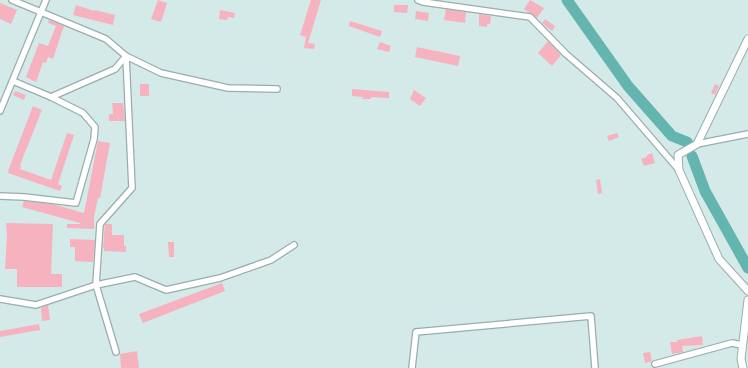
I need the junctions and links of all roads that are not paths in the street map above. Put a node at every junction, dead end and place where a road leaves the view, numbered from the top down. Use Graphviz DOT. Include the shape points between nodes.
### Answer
graph roads {
  1 [pos="12,0"];
  2 [pos="46,0"];
  3 [pos="418,0"];
  4 [pos="41,12"];
  5 [pos="748,38"];
  6 [pos="126,56"];
  7 [pos="13,81"];
  8 [pos="277,89"];
  9 [pos="51,97"];
  10 [pos="0,111"];
  11 [pos="748,134"];
  12 [pos="696,144"];
  13 [pos="679,170"];
  14 [pos="0,196"];
  15 [pos="294,245"];
  16 [pos="96,285"];
  17 [pos="748,291"];
  18 [pos="0,299"];
  19 [pos="748,300"];
  20 [pos="742,345"];
  21 [pos="116,352"];
  22 [pos="655,364"];
  23 [pos="412,368"];
  24 [pos="595,368"];
  25 [pos="743,368"];
  1 -- 4 [label="street"];
  2 -- 4 [label="street"];
  3 -- 13 [label="street" via="530,17 566,54 617,98"];
  4 -- 6 [label="street" via="106,39"];
  4 -- 7 [label="street"];
  5 -- 12 [label="street"];
  6 -- 8 [label="street" via="161,73 228,88"];
  6 -- 9 [label="street" via="115,69"];
  6 -- 16 [label="street" via="132,188 100,224"];
  7 -- 9 [label="street"];
  7 -- 10 [label="street"];
  9 -- 14 [label="street" via="83,113 95,127 76,203"];
  11 -- 12 [label="street"];
  12 -- 13 [label="street" via="678,155"];
  13 -- 17 [label="street" via="719,259"];
  15 -- 16 [label="street" via="271,260 220,278 166,290 135,277"];
  16 -- 18 [label="street" via="36,305"];
  16 -- 21 [label="street"];
  19 -- 20 [label="street"];
  20 -- 22 [label="street" via="732,343"];
  20 -- 25 [label="street"];
  23 -- 24 [label="street" via="416,332 591,316"];
}
